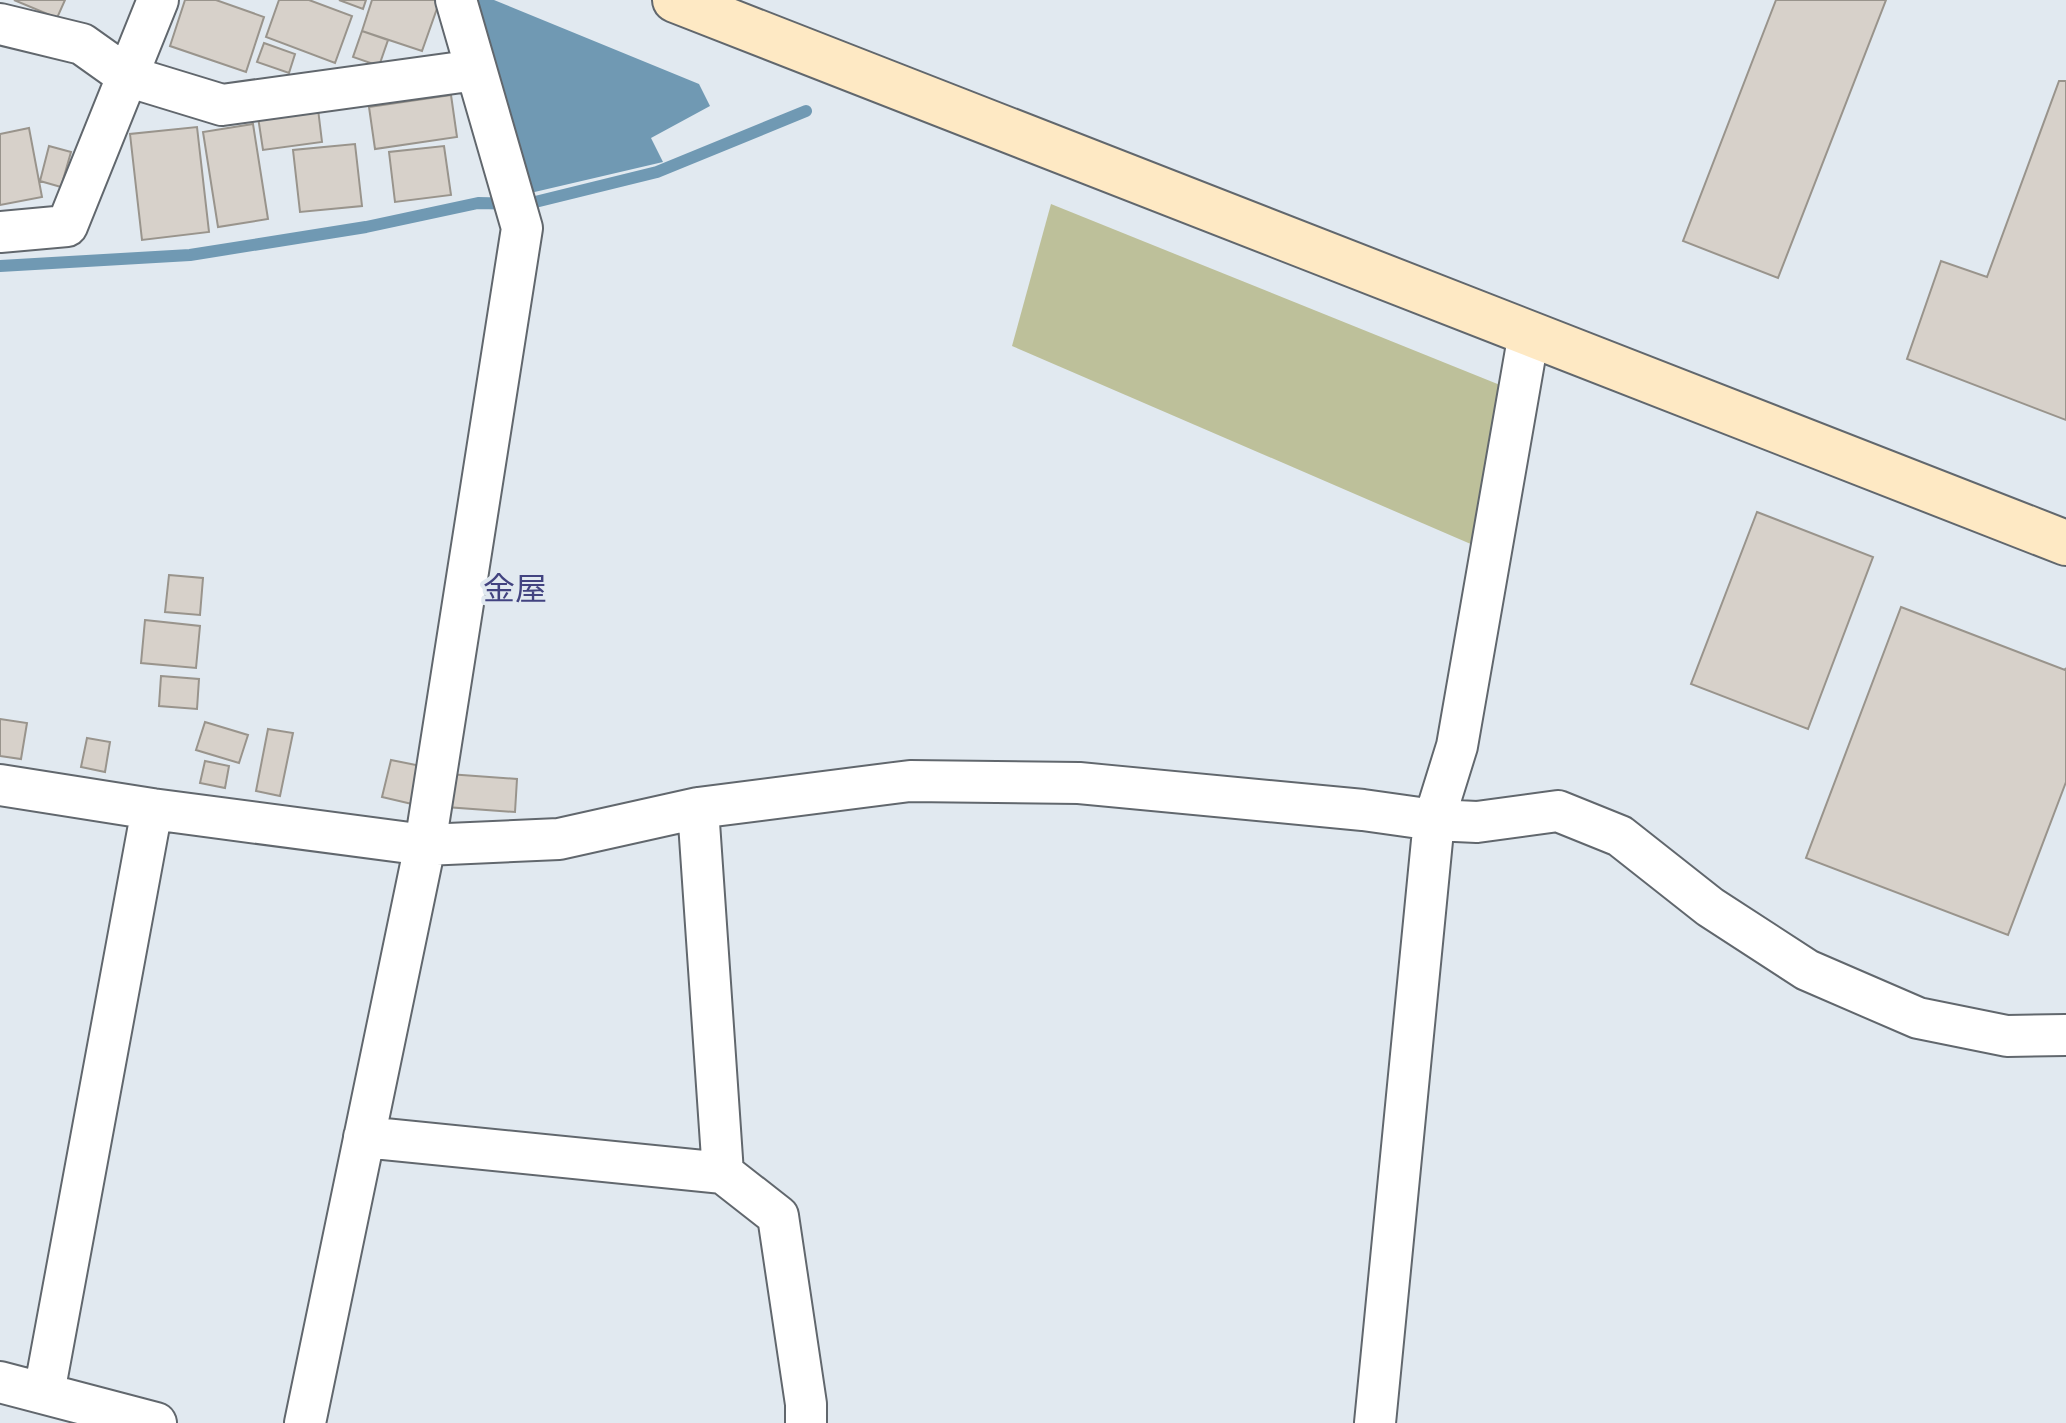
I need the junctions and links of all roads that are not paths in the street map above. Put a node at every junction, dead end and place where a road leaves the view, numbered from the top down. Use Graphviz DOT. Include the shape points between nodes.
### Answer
graph roads {
  1 [pos="158,0"];
  2 [pos="456,0"];
  3 [pos="675,0"];
  4 [pos="0,24"];
  5 [pos="476,70"];
  6 [pos="127,76"];
  7 [pos="0,232"];
  8 [pos="1529,333"];
  9 [pos="2066,543"];
  10 [pos="0,785"];
  11 [pos="698,808"];
  12 [pos="152,809"];
  13 [pos="1434,820"];
  14 [pos="425,845"];
  15 [pos="2066,1035"];
  16 [pos="364,1137"];
  17 [pos="723,1173"];
  18 [pos="0,1382"];
  19 [pos="44,1393"];
  20 [pos="156,1423"];
  21 [pos="305,1423"];
  22 [pos="806,1423"];
  23 [pos="1375,1423"];
  1 -- 6 [label="street"];
  2 -- 5 [label="street"];
  3 -- 8 [label="street"];
  4 -- 6 [label="street" via="82,44"];
  5 -- 6 [label="street" via="222,105"];
  5 -- 14 [label="street" via="522,228"];
  6 -- 7 [label="street" via="67,226"];
  8 -- 9 [label="street"];
  8 -- 13 [label="street" via="1457,746"];
  10 -- 12 [label="street"];
  11 -- 13 [label="street" via="910,781 1079,783"];
  11 -- 14 [label="street" via="559,839"];
  11 -- 17 [label="street"];
  12 -- 14 [label="street"];
  12 -- 19 [label="street"];
  13 -- 15 [label="street" via="1477,822 1558,811 1620,836 1710,907 1807,970 1918,1018 2007,1036"];
  13 -- 23 [label="street"];
  14 -- 16 [label="street"];
  16 -- 17 [label="street"];
  16 -- 21 [label="street"];
  17 -- 22 [label="street" via="778,1216"];
  18 -- 19 [label="street"];
  19 -- 20 [label="street"];
}
